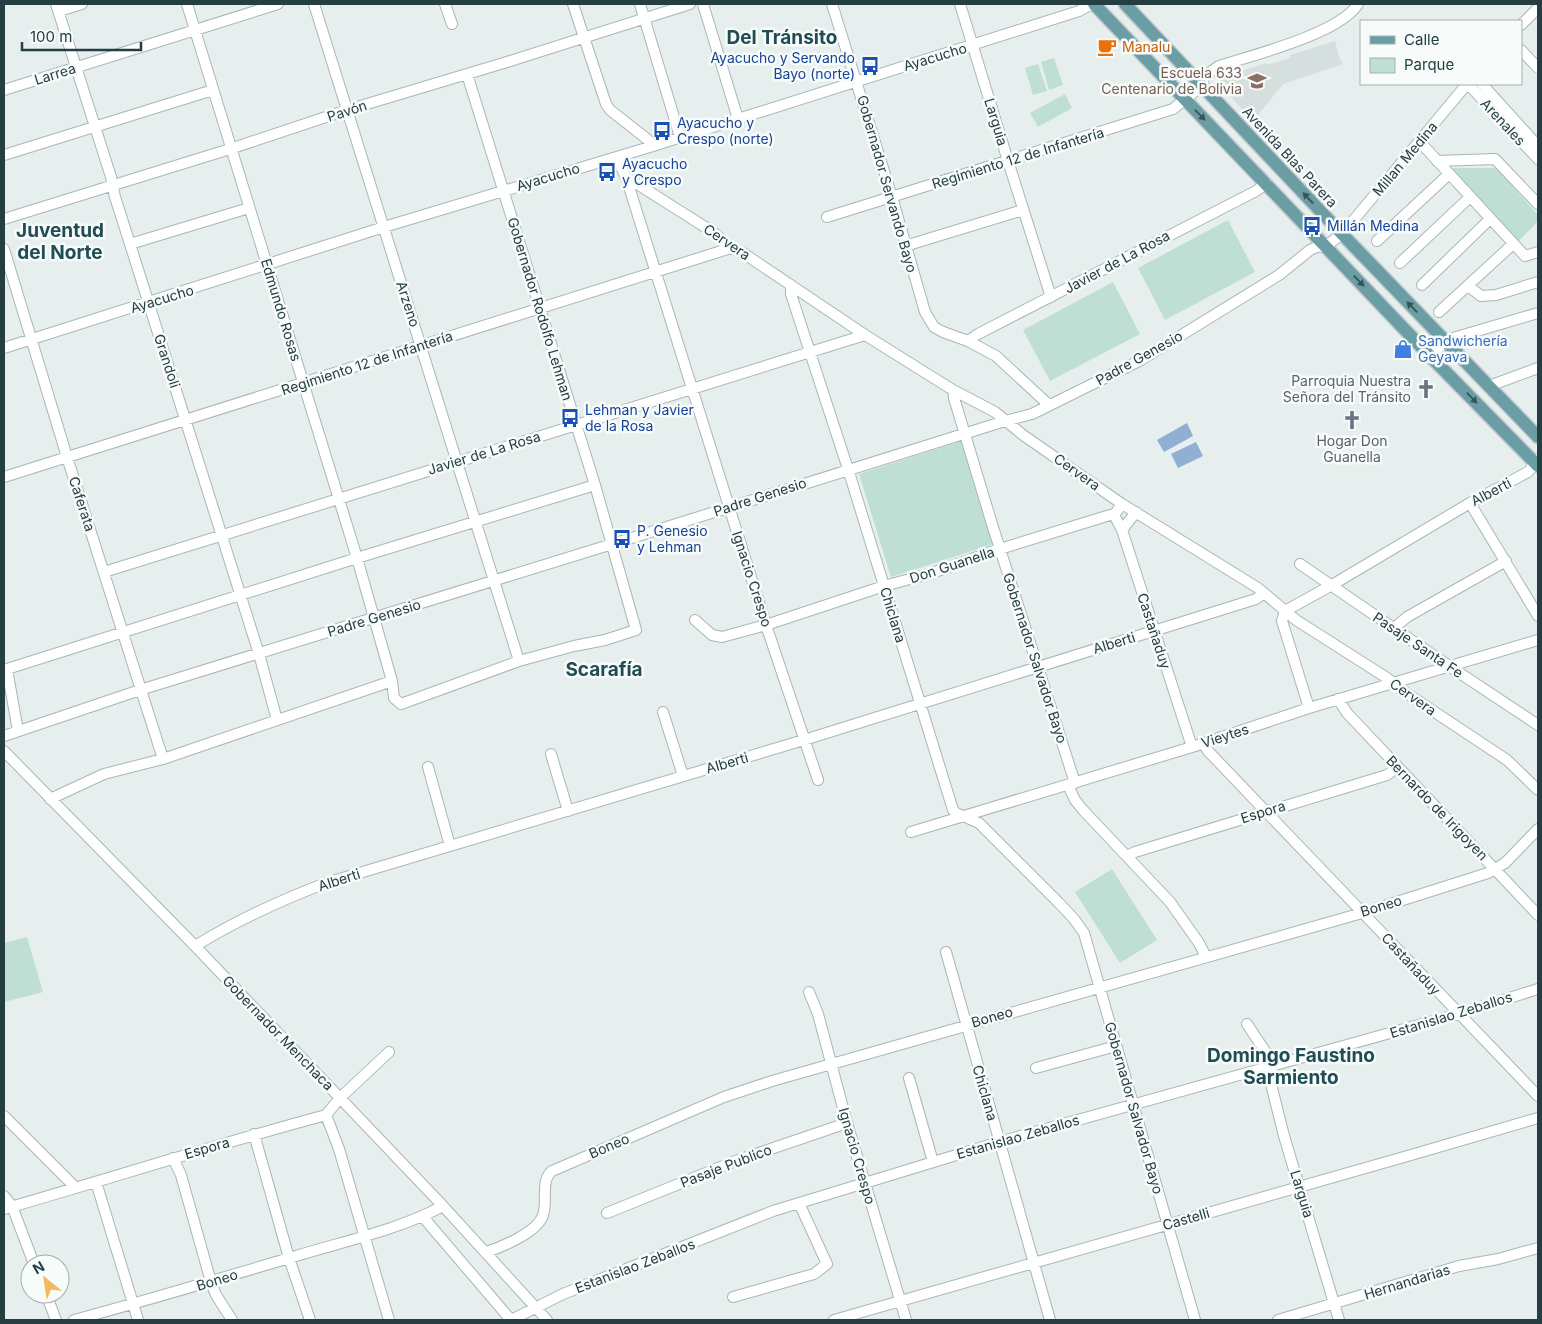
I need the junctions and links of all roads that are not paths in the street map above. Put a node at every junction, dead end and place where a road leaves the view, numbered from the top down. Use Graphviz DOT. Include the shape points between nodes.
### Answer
graph roads {
  1 [pos="82,4"];
  2 [pos="187,4"];
  3 [pos="278,4"];
  4 [pos="314,4"];
  5 [pos="445,4"];
  6 [pos="574,4"];
  7 [pos="640,4"];
  8 [pos="690,4"];
  9 [pos="703,4"];
  10 [pos="832,4"];
  11 [pos="960,4"];
  12 [pos="1093,4"];
  13 [pos="1125,4"];
  14 [pos="1358,4"];
  15 [pos="58,7"];
  16 [pos="1538,8"];
  17 [pos="644,18"];
  18 [pos="452,24"];
  19 [pos="1522,24"];
  20 [pos="195,30"];
  21 [pos="584,37"];
  22 [pos="972,45"];
  23 [pos="1522,51"];
  24 [pos="76,67"];
  25 [pos="1538,68"];
  26 [pos="467,74"];
  27 [pos="857,81"];
  28 [pos="1200,83"];
  29 [pos="1467,85"];
  30 [pos="1469,85"];
  31 [pos="1483,85"];
  32 [pos="4,90"];
  33 [pos="213,90"];
  34 [pos="1186,100"];
  35 [pos="347,110"];
  36 [pos="738,119"];
  37 [pos="95,126"];
  38 [pos="680,137"];
  39 [pos="1420,142"];
  40 [pos="653,146"];
  41 [pos="1538,146"];
  42 [pos="230,149"];
  43 [pos="4,155"];
  44 [pos="616,158"];
  45 [pos="1538,159"];
  46 [pos="1008,162"];
  47 [pos="1437,162"];
  48 [pos="1449,174"];
  49 [pos="626,177"];
  50 [pos="1266,183"];
  51 [pos="113,186"];
  52 [pos="504,191"];
  53 [pos="892,197"];
  54 [pos="1470,197"];
  55 [pos="1538,204"];
  56 [pos="249,208"];
  57 [pos="1023,210"];
  58 [pos="828,217"];
  59 [pos="4,219"];
  60 [pos="1490,219"];
  61 [pos="384,227"];
  62 [pos="1342,234"];
  63 [pos="1377,241"];
  64 [pos="130,244"];
  65 [pos="1514,244"];
  66 [pos="905,246"];
  67 [pos="1326,246"];
  68 [pos="731,248"];
  69 [pos="4,249"];
  70 [pos="1538,252"];
  71 [pos="1400,263"];
  72 [pos="267,265"];
  73 [pos="655,272"];
  74 [pos="1538,282"];
  75 [pos="791,285"];
  76 [pos="1422,285"];
  77 [pos="1468,286"];
  78 [pos="1051,297"];
  79 [pos="149,303"];
  80 [pos="540,307"];
  81 [pos="1439,312"];
  82 [pos="1538,312"];
  83 [pos="865,334"];
  84 [pos="31,340"];
  85 [pos="968,341"];
  86 [pos="1445,342"];
  87 [pos="422,346"];
  88 [pos="4,348"];
  89 [pos="809,352"];
  90 [pos="1430,356"];
  91 [pos="1538,368"];
  92 [pos="304,383"];
  93 [pos="1489,386"];
  94 [pos="693,389"];
  95 [pos="952,390"];
  96 [pos="1049,405"];
  97 [pos="186,419"];
  98 [pos="1005,420"];
  99 [pos="576,424"];
  100 [pos="965,434"];
  101 [pos="1538,437"];
  102 [pos="67,458"];
  103 [pos="457,461"];
  104 [pos="1538,463"];
  105 [pos="848,469"];
  106 [pos="4,478"];
  107 [pos="594,485"];
  108 [pos="339,498"];
  109 [pos="1470,503"];
  110 [pos="1122,504"];
  111 [pos="729,507"];
  112 [pos="1136,512"];
  113 [pos="1114,515"];
  114 [pos="476,521"];
  115 [pos="1122,530"];
  116 [pos="221,536"];
  117 [pos="611,544"];
  118 [pos="1000,549"];
  119 [pos="357,558"];
  120 [pos="1506,561"];
  121 [pos="1300,564"];
  122 [pos="104,572"];
  123 [pos="495,580"];
  124 [pos="1332,585"];
  125 [pos="884,586"];
  126 [pos="1264,593"];
  127 [pos="240,595"];
  128 [pos="1285,611"];
  129 [pos="1538,616"];
  130 [pos="374,618"];
  131 [pos="694,620"];
  132 [pos="766,625"];
  133 [pos="1394,628"];
  134 [pos="1154,631"];
  135 [pos="122,632"];
  136 [pos="1538,640"];
  137 [pos="259,654"];
  138 [pos="519,661"];
  139 [pos="1449,666"];
  140 [pos="1037,667"];
  141 [pos="5,670"];
  142 [pos="392,681"];
  143 [pos="1393,683"];
  144 [pos="140,690"];
  145 [pos="1338,699"];
  146 [pos="920,704"];
  147 [pos="1309,708"];
  148 [pos="663,712"];
  149 [pos="277,720"];
  150 [pos="1538,725"];
  151 [pos="18,732"];
  152 [pos="4,736"];
  153 [pos="804,740"];
  154 [pos="1203,743"];
  155 [pos="1192,747"];
  156 [pos="4,751"];
  157 [pos="551,754"];
  158 [pos="163,759"];
  159 [pos="428,767"];
  160 [pos="1398,768"];
  161 [pos="683,776"];
  162 [pos="818,780"];
  163 [pos="1071,784"];
  164 [pos="1538,790"];
  165 [pos="50,799"];
  166 [pos="568,811"];
  167 [pos="1266,811"];
  168 [pos="964,816"];
  169 [pos="1538,829"];
  170 [pos="912,832"];
  171 [pos="450,846"];
  172 [pos="1127,856"];
  173 [pos="1496,870"];
  174 [pos="1059,903"];
  175 [pos="1362,913"];
  176 [pos="1538,915"];
  177 [pos="195,946"];
  178 [pos="946,952"];
  179 [pos="1206,957"];
  180 [pos="1100,987"];
  181 [pos="1538,989"];
  182 [pos="809,992"];
  183 [pos="1458,1014"];
  184 [pos="966,1024"];
  185 [pos="1247,1024"];
  186 [pos="1116,1046"];
  187 [pos="389,1052"];
  188 [pos="831,1062"];
  189 [pos="1271,1067"];
  190 [pos="1036,1068"];
  191 [pos="909,1078"];
  192 [pos="1538,1096"];
  193 [pos="340,1098"];
  194 [pos="1132,1104"];
  195 [pos="326,1114"];
  196 [pos="4,1116"];
  197 [pos="1538,1118"];
  198 [pos="847,1123"];
  199 [pos="254,1134"];
  200 [pos="999,1142"];
  201 [pos="173,1158"];
  202 [pos="933,1162"];
  203 [pos="96,1182"];
  204 [pos="865,1183"];
  205 [pos="1300,1187"];
  206 [pos="76,1188"];
  207 [pos="4,1196"];
  208 [pos="799,1203"];
  209 [pos="443,1206"];
  210 [pos="8,1208"];
  211 [pos="607,1214"];
  212 [pos="423,1217"];
  213 [pos="1167,1224"];
  214 [pos="365,1236"];
  215 [pos="1538,1248"];
  216 [pos="486,1252"];
  217 [pos="29,1254"];
  218 [pos="289,1258"];
  219 [pos="1034,1262"];
  220 [pos="211,1282"];
  221 [pos="733,1297"];
  222 [pos="900,1301"];
  223 [pos="50,1304"];
  224 [pos="1335,1304"];
  225 [pos="133,1305"];
  226 [pos="536,1307"];
  227 [pos="56,1320"];
  228 [pos="74,1320"];
  229 [pos="138,1320"];
  230 [pos="232,1320"];
  231 [pos="310,1320"];
  232 [pos="389,1320"];
  233 [pos="511,1320"];
  234 [pos="547,1320"];
  235 [pos="834,1320"];
  236 [pos="906,1320"];
  237 [pos="1050,1320"];
  238 [pos="1195,1320"];
  239 [pos="1278,1320"];
  240 [pos="1339,1320"];
  1 -- 15 [label="street"];
  2 -- 20 [label="street, Edmundo Rosas"];
  3 -- 20 [label="street, Larrea"];
  4 -- 35 [label="street, Arzeno"];
  5 -- 18 [label="street"];
  6 -- 21 [label="street"];
  7 -- 17 [label="street"];
  8 -- 17 [label="street, Pavón"];
  9 -- 36 [label="street"];
  10 -- 27 [label="street, Gobernador Servando Bayo"];
  11 -- 22 [label="street, Larguia"];
  12 -- 22 [label="street, Ayacucho"];
  12 -- 34 [label="main road"];
  13 -- 28 [label="main road, Avenida Blas Parera"];
  14 -- 28 [label="street, Regimiento 12 de Infantería" via="1341,20 1322,30 1218,66 1210,70"];
  15 -- 24 [label="street, Grandoli"];
  16 -- 19 [label="street"];
  17 -- 21 [label="street, Pavón"];
  17 -- 38 [label="street"];
  20 -- 24 [label="street, Larrea"];
  20 -- 33 [label="street, Edmundo Rosas"];
  21 -- 26 [label="street, Pavón"];
  21 -- 40 [label="street" via="606,104"];
  22 -- 27 [label="street, Ayacucho"];
  22 -- 46 [label="street, Larguia"];
  23 -- 25 [label="street"];
  24 -- 32 [label="street, Larrea"];
  24 -- 37 [label="street, Grandoli"];
  26 -- 35 [label="street, Pavón"];
  26 -- 52 [label="street, Gobernador Rodolfo Lehman"];
  27 -- 36 [label="street, Ayacucho"];
  27 -- 53 [label="street, Gobernador Servando Bayo"];
  28 -- 34 [label="street, Regimiento 12 de Infantería"];
  62 -- 28 [label="main road, Avenida Blas Parera, one-way"];
  29 -- 39 [label="street, Millan Medina"];
  30 -- 45 [label="street, Arenales"];
  31 -- 41 [label="street"];
  33 -- 37 [label="street"];
  33 -- 42 [label="street, Edmundo Rosas"];
  34 -- 46 [label="street, Regimiento 12 de Infantería" via="1173,109"];
  34 -- 50 [label="main road, one-way"];
  35 -- 42 [label="street, Pavón"];
  35 -- 61 [label="street, Arzeno"];
  36 -- 38 [label="street, Ayacucho"];
  37 -- 43 [label="street"];
  37 -- 51 [label="street, Grandoli"];
  38 -- 40 [label="street, Ayacucho"];
  39 -- 47 [label="street"];
  39 -- 62 [label="street, Millan Medina"];
  40 -- 44 [label="street, Ayacucho"];
  42 -- 51 [label="street, Pavón"];
  42 -- 56 [label="street, Edmundo Rosas"];
  44 -- 49 [label="street, Cervera"];
  44 -- 52 [label="street, Ayacucho"];
  46 -- 53 [label="street, Regimiento 12 de Infantería"];
  46 -- 57 [label="street, Larguia"];
  47 -- 48 [label="street"];
  47 -- 55 [label="street" via="1495,159"];
  48 -- 54 [label="street"];
  48 -- 63 [label="street"];
  49 -- 68 [label="street, Cervera" via="713,232"];
  49 -- 73 [label="street, Ignacio Crespo"];
  50 -- 67 [label="main road"];
  50 -- 78 [label="street, Javier de La Rosa"];
  51 -- 59 [label="street, Pavón"];
  51 -- 64 [label="street, Grandoli"];
  52 -- 61 [label="street, Ayacucho"];
  52 -- 80 [label="street, Gobernador Rodolfo Lehman"];
  53 -- 58 [label="street, Regimiento 12 de Infantería"];
  53 -- 66 [label="street, Gobernador Servando Bayo"];
  54 -- 60 [label="street"];
  54 -- 71 [label="street"];
  56 -- 64 [label="street"];
  56 -- 72 [label="street, Edmundo Rosas"];
  57 -- 66 [label="street"];
  57 -- 78 [label="street, Larguia"];
  60 -- 65 [label="street"];
  60 -- 76 [label="street"];
  61 -- 72 [label="street, Ayacucho"];
  61 -- 87 [label="street, Arzeno"];
  62 -- 67 [label="street, Padre Genesio"];
  86 -- 62 [label="main road, Avenida Blas Parera, one-way"];
  64 -- 79 [label="street, Grandoli"];
  65 -- 70 [label="street" via="1525,256"];
  65 -- 77 [label="street"];
  66 -- 85 [label="street, Gobernador Servando Bayo" via="929,321 943,332"];
  67 -- 90 [label="main road, one-way"];
  67 -- 96 [label="street, Padre Genesio" via="1310,250 1279,275 1140,360"];
  68 -- 73 [label="street, Regimiento 12 de Infantería"];
  68 -- 75 [label="street, Cervera"];
  69 -- 84 [label="street, Caferata"];
  72 -- 79 [label="street, Ayacucho"];
  72 -- 92 [label="street, Edmundo Rosas"];
  73 -- 80 [label="street, Regimiento 12 de Infantería"];
  73 -- 94 [label="street, Ignacio Crespo"];
  74 -- 77 [label="street" via="1496,295 1481,296"];
  75 -- 83 [label="street, Cervera"];
  75 -- 89 [label="street, Chiclana"];
  77 -- 81 [label="street"];
  78 -- 85 [label="street, Javier de La Rosa"];
  79 -- 84 [label="street, Ayacucho"];
  79 -- 97 [label="street, Grandoli"];
  80 -- 87 [label="street, Regimiento 12 de Infantería"];
  80 -- 99 [label="street, Gobernador Rodolfo Lehman"];
  82 -- 86 [label="street"];
  83 -- 89 [label="street, Javier de La Rosa"];
  83 -- 95 [label="street, Cervera"];
  84 -- 88 [label="street, Ayacucho"];
  84 -- 102 [label="street, Caferata"];
  85 -- 96 [label="street, Gobernador Servando Bayo" via="996,356"];
  86 -- 90 [label="street"];
  86 -- 93 [label="main road, Avenida Blas Parera"];
  87 -- 92 [label="street, Regimiento 12 de Infantería"];
  87 -- 103 [label="street, Arzeno"];
  89 -- 94 [label="street, Javier de La Rosa"];
  89 -- 105 [label="street, Chiclana"];
  90 -- 104 [label="main road, one-way"];
  91 -- 93 [label="street"];
  92 -- 97 [label="street, Regimiento 12 de Infantería"];
  92 -- 108 [label="street, Edmundo Rosas"];
  93 -- 101 [label="main road, Avenida Blas Parera"];
  94 -- 99 [label="street, Javier de La Rosa"];
  94 -- 111 [label="street, Ignacio Crespo"];
  95 -- 98 [label="street, Cervera"];
  95 -- 100 [label="street, Gobernador Salvador Bayo"];
  96 -- 98 [label="street, Padre Genesio" via="1032,414"];
  97 -- 102 [label="street, Regimiento 12 de Infantería"];
  97 -- 116 [label="street, Grandoli"];
  98 -- 100 [label="street, Padre Genesio"];
  98 -- 110 [label="street, Cervera"];
  99 -- 103 [label="street, Javier de La Rosa"];
  99 -- 107 [label="street, Gobernador Rodolfo Lehman"];
  100 -- 105 [label="street, Padre Genesio"];
  100 -- 118 [label="street, Gobernador Salvador Bayo"];
  102 -- 106 [label="street, Regimiento 12 de Infantería"];
  102 -- 122 [label="street, Caferata"];
  103 -- 108 [label="street, Javier de La Rosa"];
  103 -- 114 [label="street, Arzeno"];
  104 -- 109 [label="street, Alberti" via="1528,472"];
  105 -- 111 [label="street, Padre Genesio"];
  105 -- 125 [label="street, Chiclana"];
  107 -- 114 [label="street"];
  107 -- 117 [label="street, Gobernador Rodolfo Lehman"];
  108 -- 116 [label="street, Javier de La Rosa"];
  108 -- 119 [label="street, Edmundo Rosas"];
  109 -- 120 [label="street"];
  109 -- 124 [label="street, Alberti"];
  110 -- 112 [label="street, Cervera"];
  110 -- 113 [label="street"];
  111 -- 117 [label="street, Padre Genesio"];
  111 -- 132 [label="street, Ignacio Crespo"];
  112 -- 115 [label="street"];
  112 -- 126 [label="street, Cervera"];
  113 -- 115 [label="street, Castañaduy"];
  113 -- 118 [label="street, Don Guanella"];
  114 -- 119 [label="street"];
  114 -- 123 [label="street, Arzeno"];
  115 -- 134 [label="street, Castañaduy"];
  116 -- 122 [label="street, Javier de La Rosa"];
  116 -- 127 [label="street, Grandoli"];
  117 -- 123 [label="street, Padre Genesio"];
  117 -- 138 [label="street, Gobernador Rodolfo Lehman" via="636,630"];
  118 -- 125 [label="street, Don Guanella"];
  118 -- 140 [label="street, Gobernador Salvador Bayo"];
  119 -- 127 [label="street"];
  119 -- 130 [label="street, Edmundo Rosas"];
  120 -- 129 [label="street"];
  120 -- 133 [label="street" via="1407,617"];
  121 -- 124 [label="street, Pasaje Santa Fe"];
  122 -- 135 [label="street, Caferata"];
  123 -- 130 [label="street, Padre Genesio"];
  123 -- 138 [label="street, Arzeno"];
  124 -- 128 [label="street, Alberti"];
  124 -- 133 [label="street, Pasaje Santa Fe"];
  125 -- 132 [label="street, Don Guanella"];
  125 -- 146 [label="street, Chiclana"];
  126 -- 128 [label="street, Cervera"];
  126 -- 134 [label="street, Alberti" via="1256,599"];
  127 -- 135 [label="street"];
  127 -- 137 [label="street, Grandoli"];
  128 -- 143 [label="street, Cervera"];
  128 -- 147 [label="street" via="1282,620"];
  130 -- 137 [label="street, Padre Genesio"];
  130 -- 142 [label="street, Edmundo Rosas"];
  131 -- 132 [label="street, Don Guanella" via="717,637"];
  132 -- 153 [label="street, Ignacio Crespo"];
  133 -- 139 [label="street, Pasaje Santa Fe"];
  134 -- 140 [label="street, Alberti"];
  134 -- 155 [label="street, Castañaduy"];
  135 -- 141 [label="street"];
  135 -- 144 [label="street, Caferata"];
  136 -- 139 [label="street, Vieytes"];
  137 -- 144 [label="street, Padre Genesio"];
  137 -- 149 [label="street, Grandoli"];
  138 -- 142 [label="street, Edmundo Rosas" via="401,704 394,698"];
  139 -- 143 [label="street, Vieytes"];
  139 -- 150 [label="street, Pasaje Santa Fe"];
  140 -- 146 [label="street, Alberti"];
  140 -- 163 [label="street, Gobernador Salvador Bayo"];
  141 -- 151 [label="street"];
  142 -- 149 [label="street"];
  143 -- 145 [label="street, Vieytes"];
  143 -- 164 [label="street, Cervera" via="1507,760"];
  144 -- 151 [label="street, Padre Genesio"];
  144 -- 158 [label="street, Caferata"];
  145 -- 147 [label="street, Vieytes"];
  145 -- 160 [label="street, Bernardo de Irigoyen"];
  146 -- 153 [label="street, Alberti"];
  146 -- 168 [label="street, Chiclana" via="953,810"];
  147 -- 154 [label="street, Vieytes"];
  148 -- 161 [label="street"];
  149 -- 158 [label="street"];
  151 -- 152 [label="street, Padre Genesio"];
  153 -- 161 [label="street, Alberti"];
  153 -- 162 [label="street, Ignacio Crespo"];
  154 -- 155 [label="street, Vieytes"];
  154 -- 167 [label="street, Castañaduy"];
  155 -- 163 [label="street, Vieytes"];
  156 -- 165 [label="street, Gobernador Menchaca"];
  157 -- 166 [label="street"];
  158 -- 165 [label="street" via="104,774"];
  159 -- 171 [label="street"];
  160 -- 167 [label="street, Espora" via="1388,775"];
  160 -- 173 [label="street, Bernardo de Irigoyen"];
  161 -- 166 [label="street, Alberti"];
  163 -- 168 [label="street, Vieytes"];
  163 -- 172 [label="street, Gobernador Salvador Bayo" via="1083,810"];
  165 -- 177 [label="street, Gobernador Menchaca"];
  166 -- 171 [label="street, Alberti"];
  167 -- 172 [label="street, Espora"];
  167 -- 175 [label="street, Castañaduy"];
  168 -- 170 [label="street, Vieytes"];
  168 -- 174 [label="street, Chiclana" via="979,823"];
  169 -- 173 [label="street, Boneo"];
  171 -- 177 [label="street, Alberti" via="312,888"];
  172 -- 179 [label="street, Gobernador Salvador Bayo" via="1175,908"];
  173 -- 175 [label="street, Boneo"];
  173 -- 176 [label="street, Bernardo de Irigoyen"];
  174 -- 180 [label="street, Gobernador Salvador Bayo" via="1084,933"];
  175 -- 179 [label="street, Boneo"];
  175 -- 183 [label="street, Castañaduy"];
  177 -- 193 [label="street, Gobernador Menchaca"];
  178 -- 184 [label="street, Chiclana"];
  179 -- 180 [label="street, Boneo"];
  180 -- 184 [label="street, Boneo"];
  180 -- 186 [label="street, Gobernador Salvador Bayo"];
  181 -- 183 [label="street, Estanislao Zeballos"];
  182 -- 188 [label="street, Ignacio Crespo"];
  183 -- 189 [label="street, Estanislao Zeballos"];
  183 -- 192 [label="street, Castañaduy"];
  184 -- 188 [label="street, Boneo"];
  184 -- 200 [label="street, Chiclana"];
  185 -- 189 [label="street, Larguia"];
  186 -- 190 [label="street"];
  186 -- 194 [label="street, Gobernador Salvador Bayo"];
  187 -- 193 [label="street"];
  188 -- 198 [label="street, Ignacio Crespo"];
  188 -- 216 [label="street, Boneo" via="724,1097 552,1171 547,1176 541,1220 517,1240"];
  189 -- 194 [label="street, Estanislao Zeballos"];
  189 -- 205 [label="street, Larguia" via="1284,1136"];
  191 -- 202 [label="street"];
  193 -- 195 [label="street"];
  193 -- 209 [label="street, Gobernador Menchaca"];
  194 -- 200 [label="street, Estanislao Zeballos"];
  194 -- 213 [label="street, Gobernador Salvador Bayo"];
  195 -- 199 [label="street, Espora"];
  195 -- 214 [label="street"];
  196 -- 206 [label="street"];
  197 -- 205 [label="street, Castelli"];
  198 -- 204 [label="street, Ignacio Crespo"];
  198 -- 211 [label="street, Pasaje Publico" via="738,1160"];
  199 -- 201 [label="street, Espora"];
  199 -- 218 [label="street"];
  200 -- 202 [label="street, Estanislao Zeballos"];
  200 -- 219 [label="street, Chiclana"];
  201 -- 203 [label="street, Espora"];
  201 -- 220 [label="street" via="181,1175"];
  202 -- 204 [label="street, Estanislao Zeballos"];
  203 -- 206 [label="street, Espora"];
  203 -- 225 [label="street"];
  204 -- 208 [label="street, Estanislao Zeballos"];
  204 -- 222 [label="street, Ignacio Crespo"];
  205 -- 213 [label="street, Castelli"];
  205 -- 224 [label="street, Larguia"];
  206 -- 210 [label="street, Espora"];
  207 -- 210 [label="street"];
  208 -- 221 [label="street" via="827,1264 814,1274"];
  208 -- 226 [label="street, Estanislao Zeballos" via="572,1290"];
  209 -- 212 [label="street, Boneo"];
  209 -- 216 [label="street, Gobernador Menchaca"];
  210 -- 217 [label="street"];
  212 -- 214 [label="street, Boneo"];
  212 -- 233 [label="street"];
  213 -- 219 [label="street, Castelli"];
  213 -- 238 [label="street, Gobernador Salvador Bayo"];
  214 -- 218 [label="street, Boneo"];
  214 -- 232 [label="street"];
  215 -- 224 [label="street, Hernandarias" via="1458,1266"];
  216 -- 226 [label="street, Gobernador Menchaca"];
  218 -- 220 [label="street, Boneo"];
  218 -- 231 [label="street"];
  219 -- 222 [label="street, Castelli"];
  219 -- 237 [label="street, Chiclana"];
  220 -- 225 [label="street, Boneo"];
  220 -- 230 [label="street"];
  222 -- 235 [label="street, Castelli"];
  222 -- 236 [label="street, Ignacio Crespo"];
  223 -- 227 [label="street"];
  224 -- 239 [label="street, Hernandarias"];
  224 -- 240 [label="street, Larguia"];
  225 -- 228 [label="street, Boneo"];
  225 -- 229 [label="street"];
  226 -- 233 [label="street, Estanislao Zeballos"];
  226 -- 234 [label="street, Gobernador Menchaca"];
}
